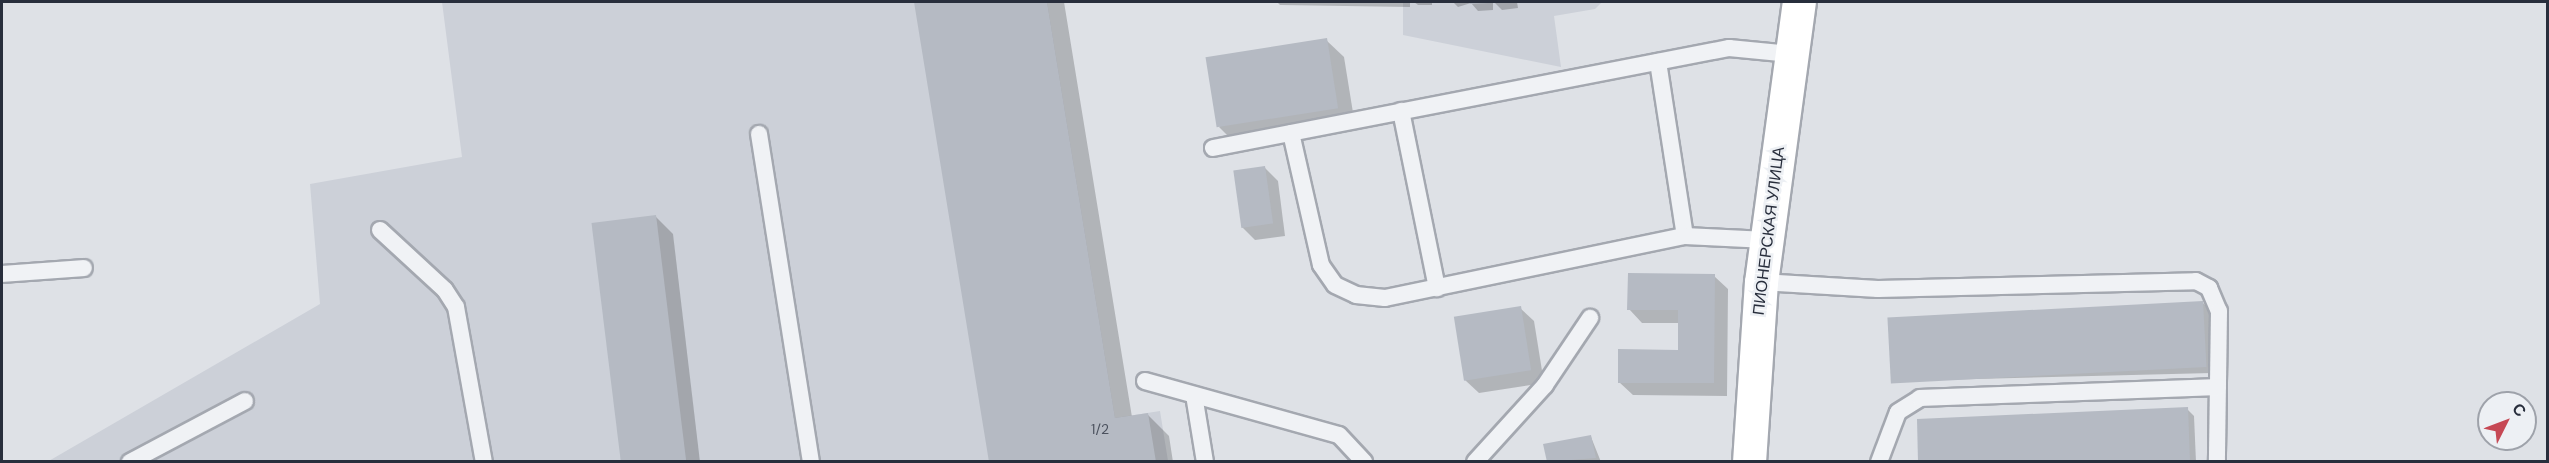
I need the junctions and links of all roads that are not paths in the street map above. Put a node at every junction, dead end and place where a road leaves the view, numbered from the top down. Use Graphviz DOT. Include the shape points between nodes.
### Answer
graph roads {
  1 [pos="1799,2"];
  2 [pos="1791,54"];
  3 [pos="1658,62"];
  4 [pos="1401,111"];
  5 [pos="1291,133"];
  6 [pos="759,134"];
  7 [pos="1213,148"];
  8 [pos="380,230"];
  9 [pos="1685,236"];
  10 [pos="1767,240"];
  11 [pos="84,268"];
  12 [pos="2,274"];
  13 [pos="1761,282"];
  14 [pos="1437,288"];
  15 [pos="1590,318"];
  16 [pos="1145,381"];
  17 [pos="2218,387"];
  18 [pos="1194,395"];
  19 [pos="246,401"];
  20 [pos="130,462"];
  21 [pos="484,462"];
  22 [pos="811,462"];
  23 [pos="1205,462"];
  24 [pos="1364,462"];
  25 [pos="1475,462"];
  26 [pos="1749,462"];
  27 [pos="1879,462"];
  28 [pos="2217,462"];
  1 -- 2 [label="street, ПИОНЕРСКАЯ УЛИЦА"];
  2 -- 3 [label="lane" via="1729,48"];
  2 -- 10 [label="street, ПИОНЕРСКАЯ УЛИЦА"];
  3 -- 4 [label="lane"];
  3 -- 9 [label="lane"];
  4 -- 5 [label="lane"];
  4 -- 14 [label="lane"];
  5 -- 7 [label="lane"];
  5 -- 14 [label="lane" via="1321,265 1335,285 1385,298"];
  6 -- 22 [label="lane"];
  8 -- 21 [label="lane" via="445,290 456,308"];
  9 -- 10 [label="lane"];
  9 -- 14 [label="lane"];
  10 -- 13 [label="street, ПИОНЕРСКАЯ УЛИЦА"];
  11 -- 12 [label="lane"];
  13 -- 17 [label="lane" via="1878,289 2196,281 2217,299"];
  13 -- 26 [label="street, ПИОНЕРСКАЯ УЛИЦА"];
  15 -- 25 [label="lane" via="1545,385"];
  16 -- 18 [label="lane"];
  17 -- 27 [label="lane" via="1920,398 1898,412"];
  17 -- 28 [label="lane"];
  18 -- 23 [label="lane"];
  18 -- 24 [label="lane" via="1339,435"];
  19 -- 20 [label="lane"];
}
